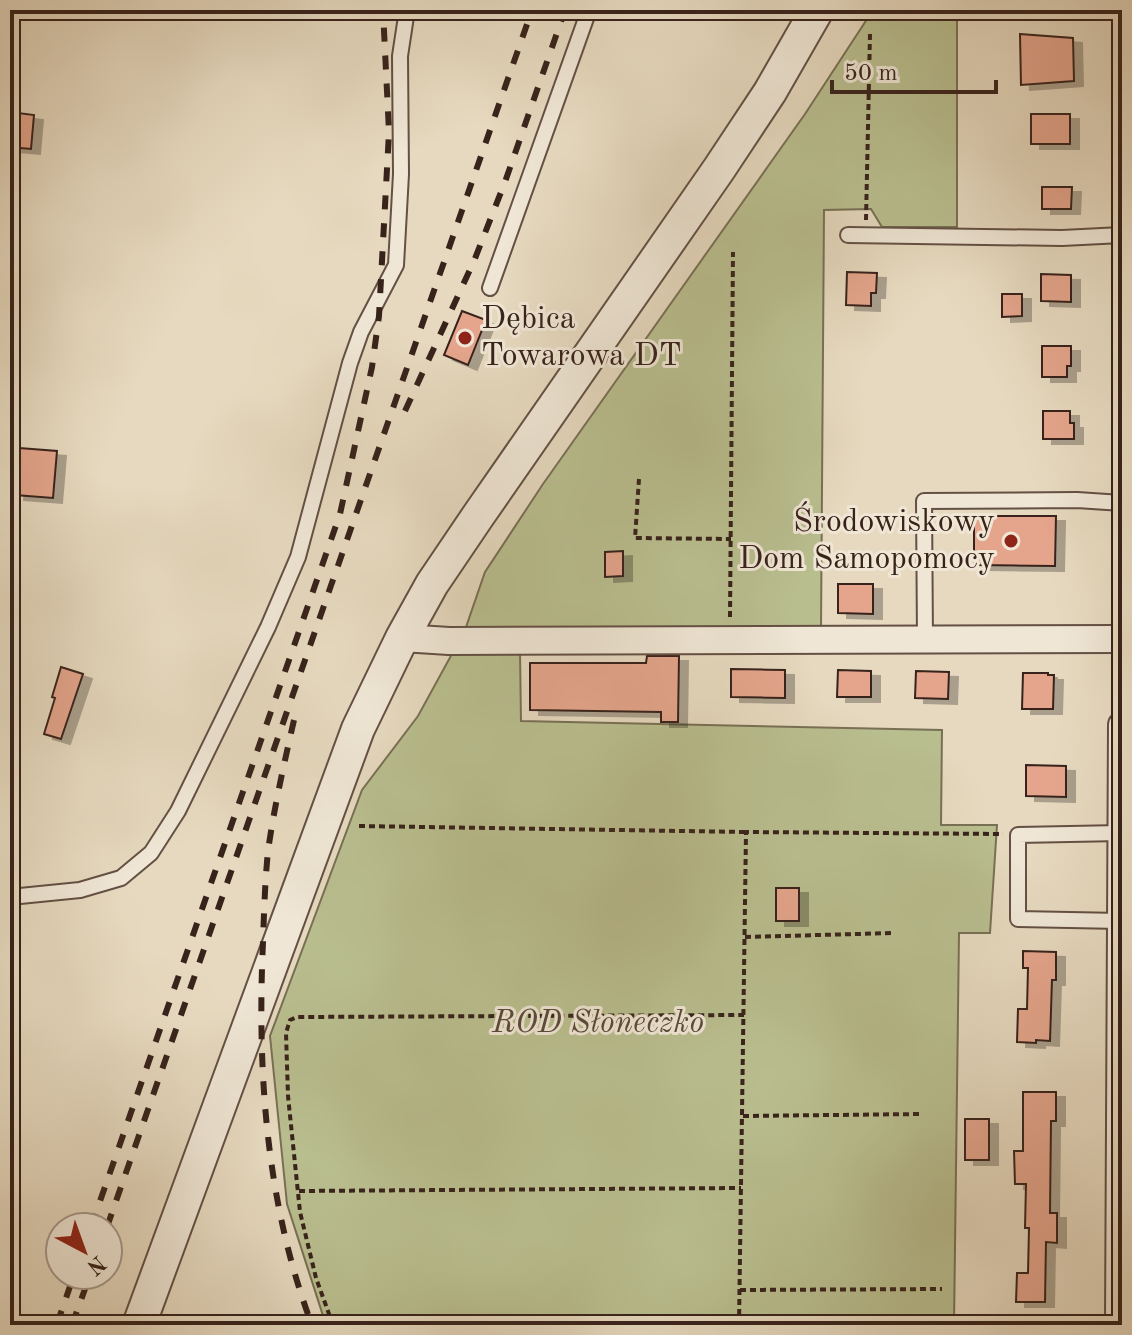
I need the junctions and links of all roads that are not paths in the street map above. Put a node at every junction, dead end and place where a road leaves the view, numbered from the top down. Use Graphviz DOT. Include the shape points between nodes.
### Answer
graph roads {
  1 [pos="407,10"];
  2 [pos="589,10"];
  3 [pos="817,10"];
  4 [pos="848,235"];
  5 [pos="1122,235"];
  6 [pos="490,288"];
  7 [pos="1122,503"];
  8 [pos="402,638"];
  9 [pos="925,639"];
  10 [pos="1122,639"];
  11 [pos="1122,725"];
  12 [pos="1121,833"];
  13 [pos="1122,886"];
  14 [pos="10,897"];
  15 [pos="1121,921"];
  16 [pos="1121,1062"];
  17 [pos="1120,1243"];
  18 [pos="139,1325"];
  19 [pos="1119,1325"];
  1 -- 14 [label="lane" via="400,56 396,265 350,363 298,557 268,627 178,811 151,853 121,878 80,890"];
  2 -- 6 [label="lane"];
  3 -- 8 [label="street" via="770,92 470,527"];
  4 -- 5 [label="lane"];
  7 -- 9 [label="lane" via="924,501"];
  8 -- 9 [label="street"];
  8 -- 18 [label="street" via="358,729"];
  9 -- 10 [label="street"];
  11 -- 12 [label="street"];
  12 -- 13 [label="street"];
  12 -- 15 [label="lane" via="1018,835 1018,919"];
  13 -- 15 [label="street"];
  15 -- 16 [label="street"];
  16 -- 17 [label="street"];
  17 -- 19 [label="street"];
}
